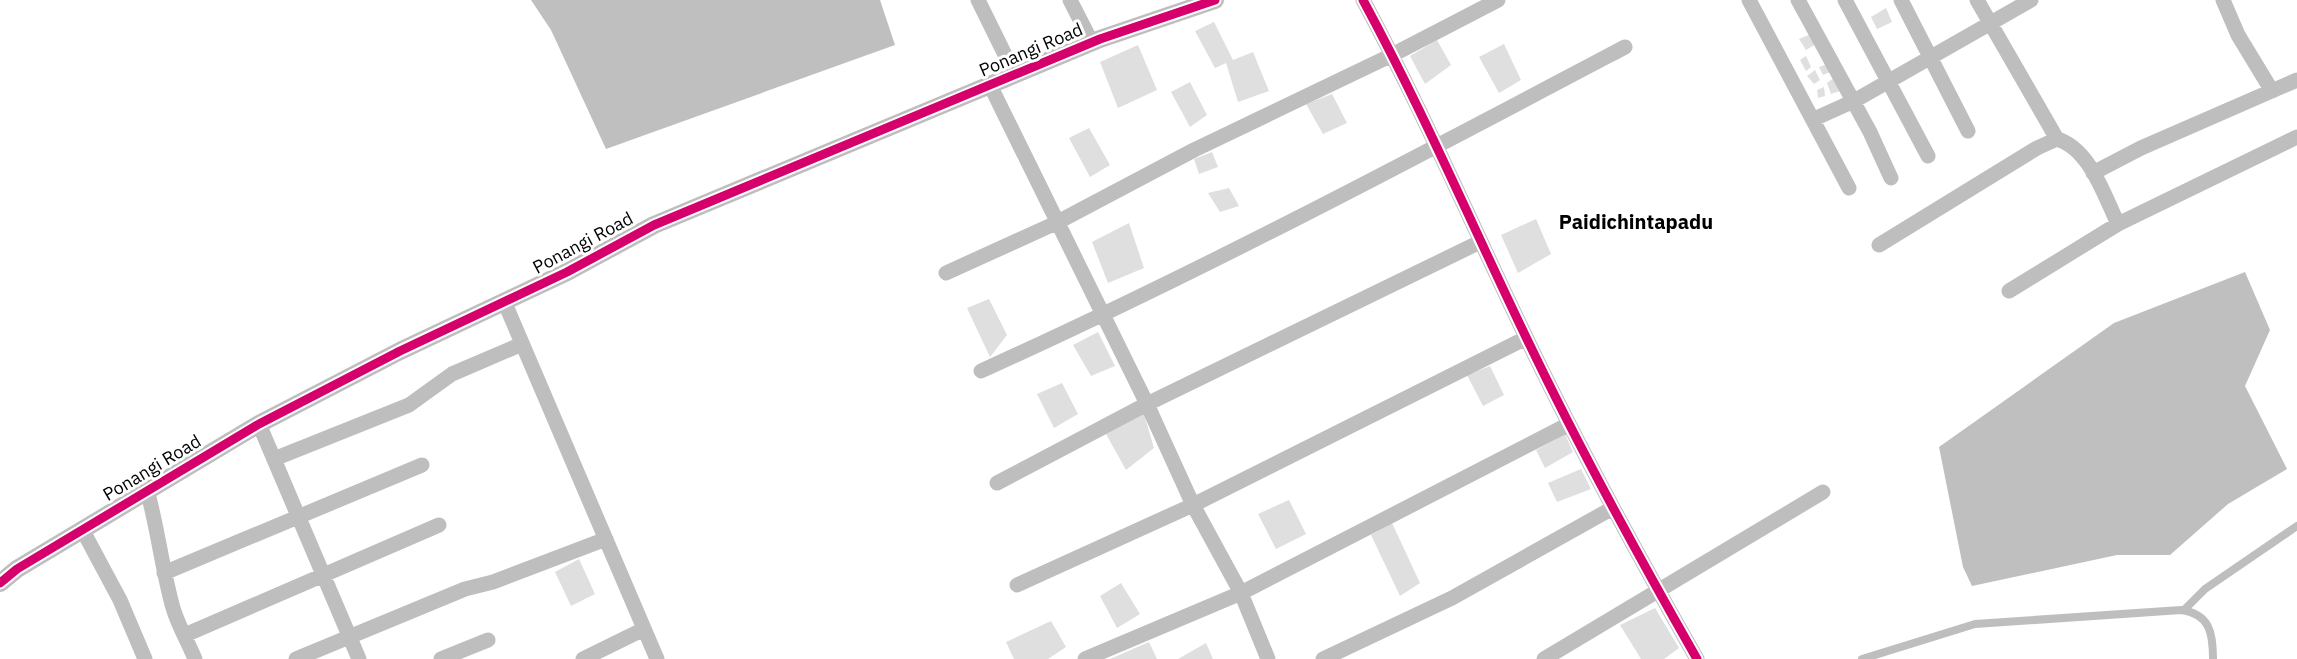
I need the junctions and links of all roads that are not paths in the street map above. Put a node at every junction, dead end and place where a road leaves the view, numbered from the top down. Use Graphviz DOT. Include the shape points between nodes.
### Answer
graph roads {
  1 [pos="978,0"];
  2 [pos="1070,0"];
  3 [pos="1215,0"];
  4 [pos="1363,0"];
  5 [pos="1498,0"];
  6 [pos="1749,0"];
  7 [pos="1798,0"];
  8 [pos="1845,0"];
  9 [pos="1901,0"];
  10 [pos="1977,0"];
  11 [pos="2031,0"];
  12 [pos="2223,0"];
  13 [pos="1990,22"];
  14 [pos="1092,43"];
  15 [pos="1625,47"];
  16 [pos="1392,55"];
  17 [pos="1929,57"];
  18 [pos="1015,75"];
  19 [pos="1888,80"];
  20 [pos="2297,81"];
  21 [pos="990,85"];
  22 [pos="2272,91"];
  23 [pos="1854,101"];
  24 [pos="1814,119"];
  25 [pos="1968,131"];
  26 [pos="2297,137"];
  27 [pos="2057,139"];
  28 [pos="1435,147"];
  29 [pos="1928,156"];
  30 [pos="2093,173"];
  31 [pos="1891,178"];
  32 [pos="1850,188"];
  33 [pos="1056,223"];
  34 [pos="2118,224"];
  35 [pos="1480,242"];
  36 [pos="1879,245"];
  37 [pos="946,273"];
  38 [pos="2010,291"];
  39 [pos="504,301"];
  40 [pos="1103,316"];
  41 [pos="1526,338"];
  42 [pos="522,344"];
  43 [pos="981,371"];
  44 [pos="1147,404"];
  45 [pos="259,424"];
  46 [pos="1569,424"];
  47 [pos="274,459"];
  48 [pos="422,465"];
  49 [pos="997,483"];
  50 [pos="147,490"];
  51 [pos="1823,492"];
  52 [pos="1193,505"];
  53 [pos="1611,509"];
  54 [pos="298,516"];
  55 [pos="439,525"];
  56 [pos="2297,526"];
  57 [pos="82,530"];
  58 [pos="606,539"];
  59 [pos="164,573"];
  60 [pos="323,573"];
  61 [pos="0,583"];
  62 [pos="1017,585"];
  63 [pos="1658,592"];
  64 [pos="1241,593"];
  65 [pos="2184,610"];
  66 [pos="644,629"];
  67 [pos="185,635"];
  68 [pos="349,638"];
  69 [pos="488,640"];
  70 [pos="145,659"];
  71 [pos="195,659"];
  72 [pos="296,659"];
  73 [pos="359,659"];
  74 [pos="441,659"];
  75 [pos="583,659"];
  76 [pos="657,659"];
  77 [pos="1085,659"];
  78 [pos="1268,659"];
  79 [pos="1323,659"];
  80 [pos="1544,659"];
  81 [pos="1697,659"];
  82 [pos="1862,659"];
  83 [pos="2213,659"];
  1 -- 18 [label="street"];
  2 -- 14 [label="street"];
  3 -- 14 [label="street, Ponangi Road"];
  4 -- 16 [label="street"];
  5 -- 16 [label="street"];
  6 -- 24 [label="street"];
  7 -- 23 [label="street"];
  8 -- 19 [label="street"];
  9 -- 17 [label="street"];
  10 -- 13 [label="street"];
  11 -- 13 [label="street"];
  12 -- 22 [label="street" via="2238,35"];
  13 -- 17 [label="street"];
  13 -- 27 [label="street"];
  14 -- 18 [label="street, Ponangi Road"];
  15 -- 28 [label="street"];
  16 -- 28 [label="street"];
  16 -- 33 [label="street" via="1194,150"];
  17 -- 19 [label="street"];
  17 -- 25 [label="street"];
  18 -- 21 [label="street, Ponangi Road"];
  19 -- 23 [label="street"];
  19 -- 29 [label="street"];
  20 -- 22 [label="street"];
  21 -- 33 [label="street"];
  21 -- 39 [label="street, Ponangi Road" via="654,225"];
  22 -- 30 [label="street"];
  23 -- 24 [label="street"];
  23 -- 31 [label="street"];
  24 -- 32 [label="street"];
  26 -- 34 [label="street"];
  27 -- 30 [label="street" via="2069,142"];
  27 -- 36 [label="street"];
  28 -- 35 [label="street"];
  28 -- 40 [label="street"];
  30 -- 34 [label="street"];
  33 -- 37 [label="street"];
  33 -- 40 [label="street"];
  34 -- 38 [label="street"];
  35 -- 41 [label="street"];
  35 -- 44 [label="street"];
  39 -- 42 [label="street"];
  39 -- 45 [label="street, Ponangi Road"];
  40 -- 43 [label="street"];
  40 -- 44 [label="street"];
  41 -- 46 [label="street"];
  41 -- 52 [label="street"];
  42 -- 47 [label="street" via="452,374 409,405"];
  42 -- 58 [label="street"];
  44 -- 49 [label="street"];
  44 -- 52 [label="street"];
  45 -- 47 [label="street"];
  45 -- 50 [label="street, Ponangi Road"];
  46 -- 53 [label="street"];
  46 -- 64 [label="street"];
  47 -- 54 [label="street"];
  48 -- 54 [label="street"];
  50 -- 57 [label="street, Ponangi Road"];
  50 -- 59 [label="street"];
  51 -- 63 [label="street"];
  52 -- 62 [label="street"];
  52 -- 64 [label="street"];
  53 -- 63 [label="street"];
  53 -- 79 [label="street" via="1452,598"];
  54 -- 59 [label="street"];
  54 -- 60 [label="street"];
  55 -- 60 [label="street"];
  56 -- 65 [label="lane" via="2205,589"];
  57 -- 61 [label="street, Ponangi Road"];
  57 -- 70 [label="street" via="120,600"];
  58 -- 66 [label="street"];
  58 -- 68 [label="street" via="465,589"];
  59 -- 67 [label="street" via="174,612"];
  60 -- 67 [label="street"];
  60 -- 68 [label="street"];
  63 -- 80 [label="street"];
  63 -- 81 [label="street"];
  64 -- 77 [label="street"];
  64 -- 78 [label="street"];
  65 -- 82 [label="lane" via="1975,624"];
  65 -- 83 [label="lane" via="2197,612 2207,624"];
  66 -- 75 [label="street"];
  66 -- 76 [label="street"];
  67 -- 71 [label="street"];
  68 -- 72 [label="street"];
  68 -- 73 [label="street"];
  69 -- 74 [label="street"];
}
